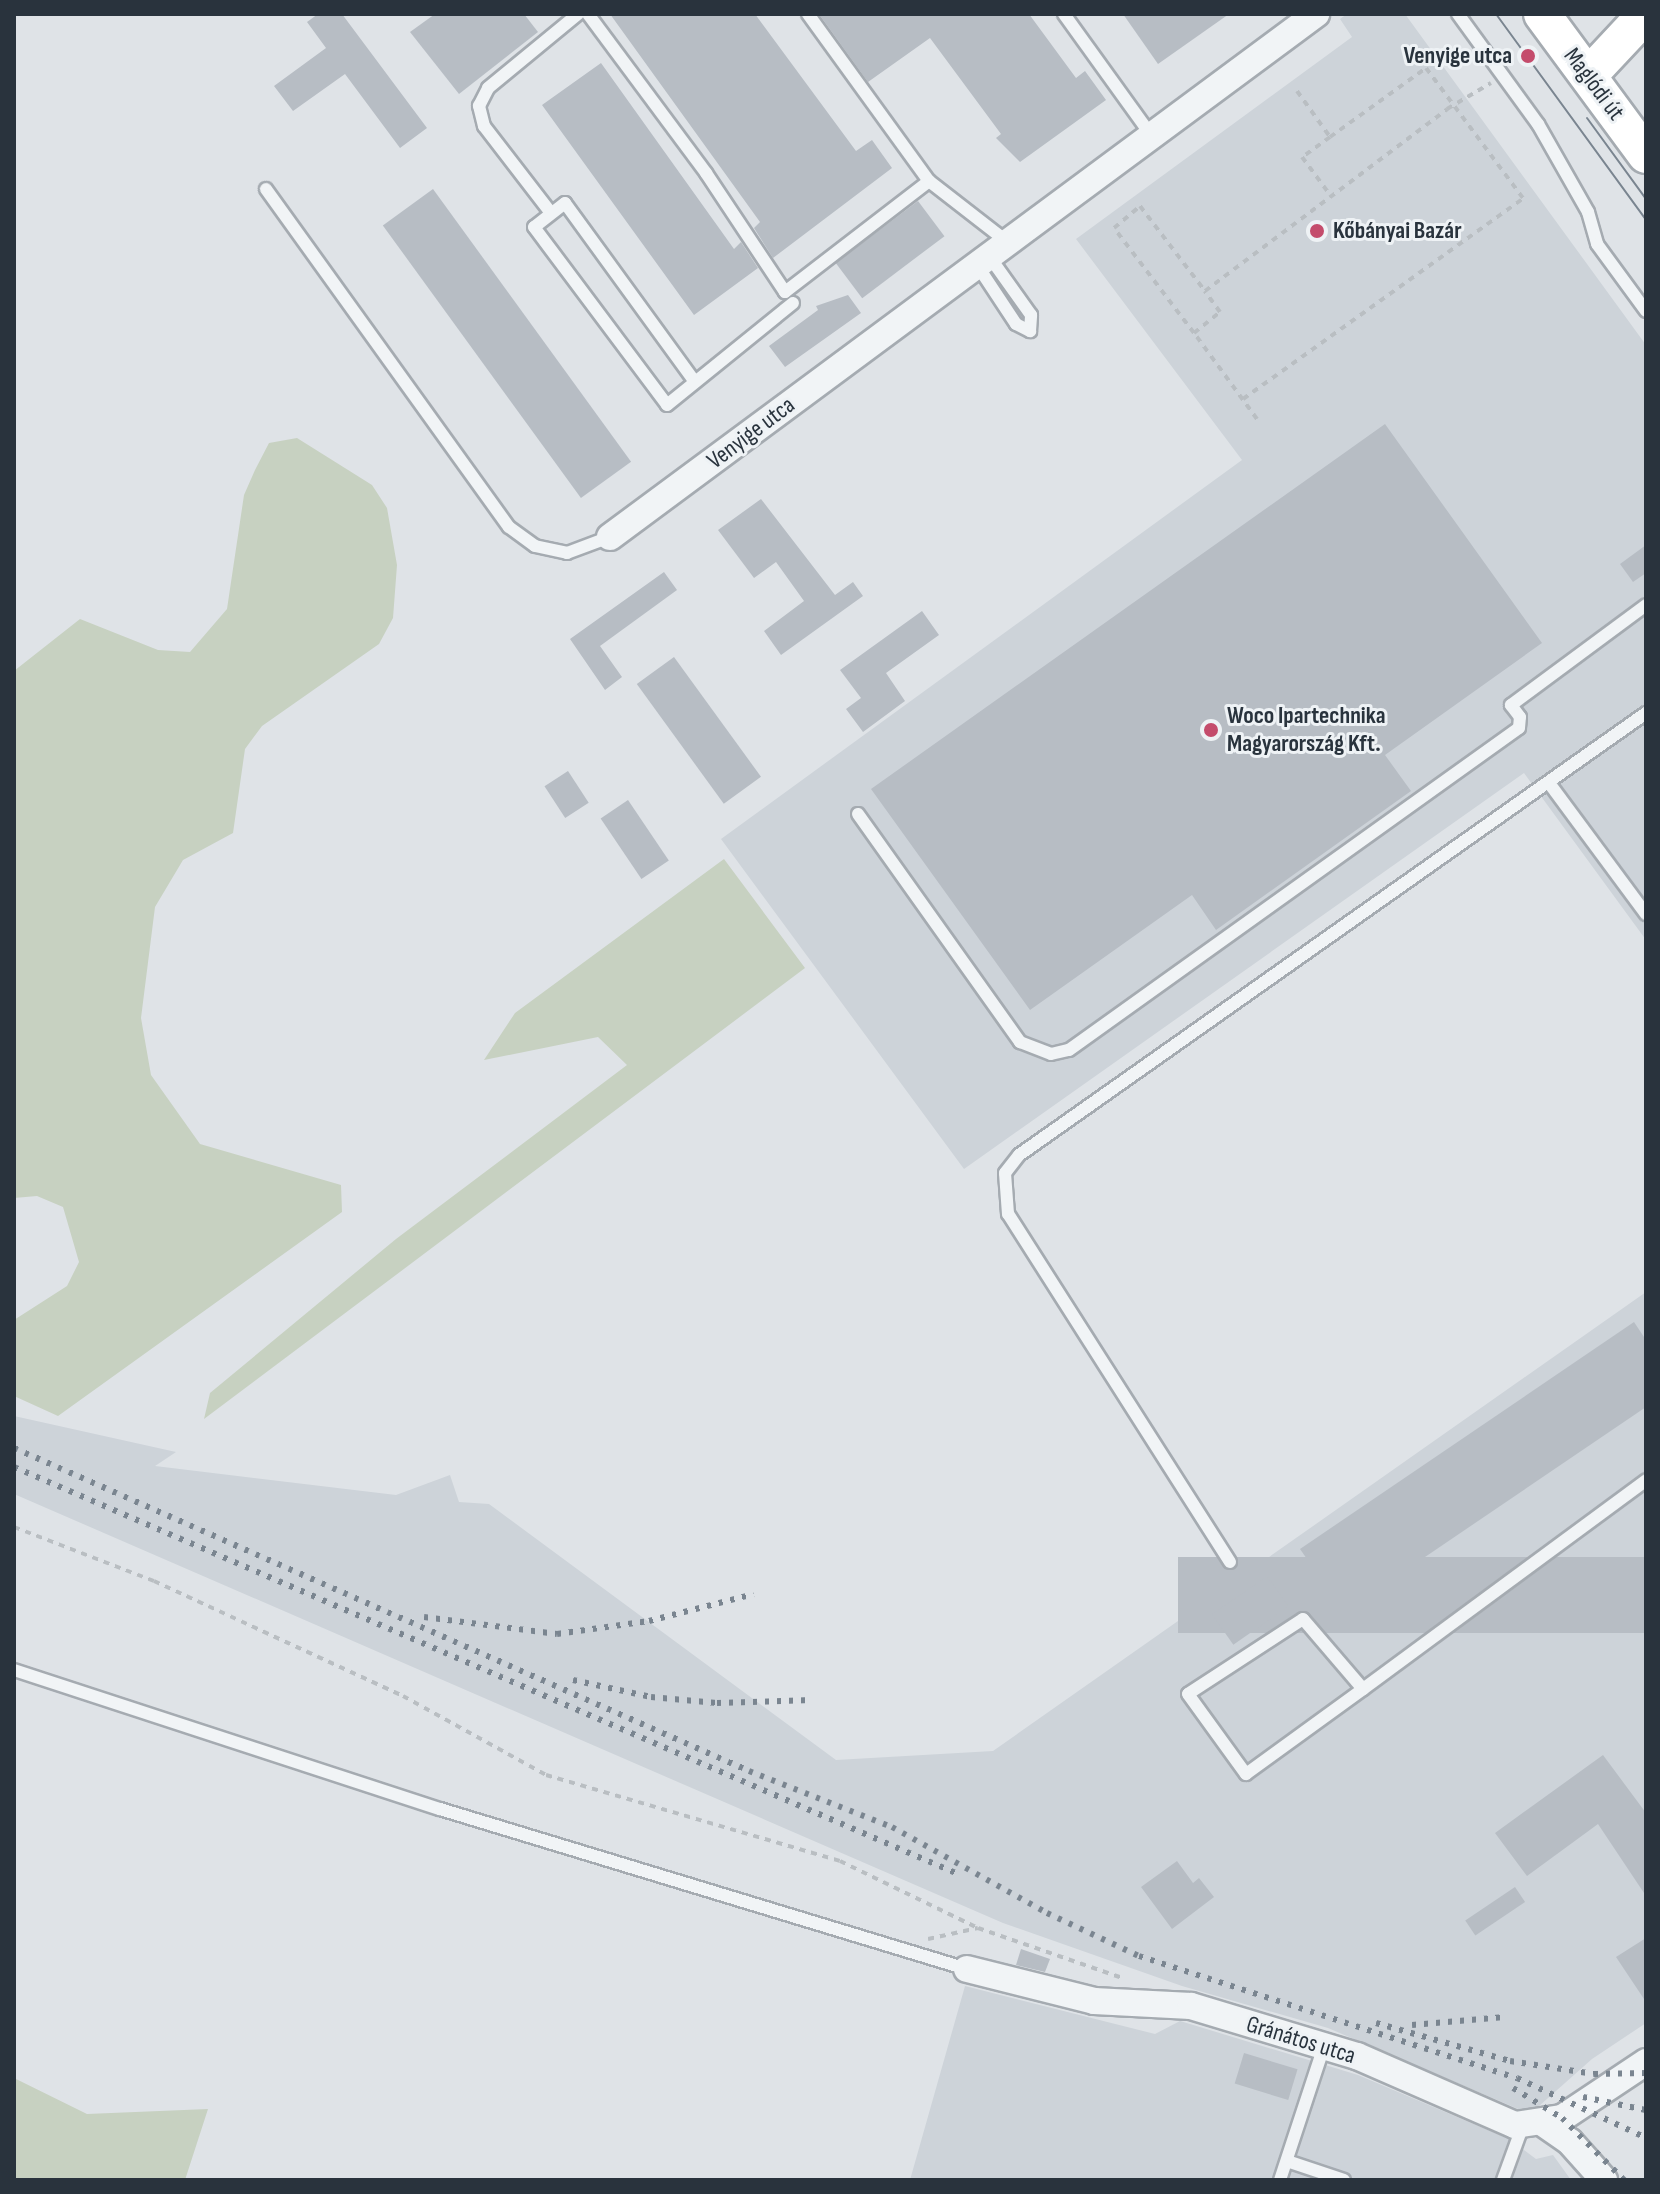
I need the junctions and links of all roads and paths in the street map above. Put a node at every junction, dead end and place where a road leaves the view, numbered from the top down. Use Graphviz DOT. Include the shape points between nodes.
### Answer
graph roads {
  1 [pos="578,14"];
  2 [pos="588,14"];
  3 [pos="808,14"];
  4 [pos="1064,14"];
  5 [pos="1316,14"];
  6 [pos="1458,14"];
  7 [pos="1542,14"];
  8 [pos="1646,14"];
  9 [pos="1589,75"];
  10 [pos="1503,76"];
  11 [pos="1297,91"];
  12 [pos="1455,106"];
  13 [pos="1151,135"];
  14 [pos="1330,137"];
  15 [pos="1646,155"];
  16 [pos="929,181"];
  17 [pos="266,189"];
  18 [pos="1331,196"];
  19 [pos="551,213"];
  20 [pos="993,256"];
  21 [pos="1205,291"];
  22 [pos="793,303"];
  23 [pos="1646,311"];
  24 [pos="1194,333"];
  25 [pos="695,382"];
  26 [pos="1243,399"];
  27 [pos="1257,419"];
  28 [pos="610,537"];
  29 [pos="1646,605"];
  30 [pos="1646,713"];
  31 [pos="1549,783"];
  32 [pos="858,814"];
  33 [pos="1646,914"];
  34 [pos="1646,1480"];
  35 [pos="14,1527"];
  36 [pos="1230,1562"];
  37 [pos="14,1670"];
  38 [pos="1363,1689"];
  39 [pos="978,1928"];
  40 [pos="878,1944"];
  41 [pos="967,1969"];
  42 [pos="1137,1984"];
  43 [pos="1324,2046"];
  44 [pos="1646,2062"];
  45 [pos="1533,2124"];
  46 [pos="1287,2161"];
  47 [pos="1280,2180"];
  48 [pos="1344,2180"];
  49 [pos="1503,2180"];
  50 [pos="1604,2180"];
  1 -- 19 [label="lane" via="488,88 479,106 484,126"];
  2 -- 16 [label="lane" via="706,173 785,292"];
  3 -- 16 [label="lane"];
  4 -- 13 [label="lane"];
  5 -- 13 [label="street, Venyige utca"];
  6 -- 10 [label="lane"];
  7 -- 9 [label="street, Maglódi út"];
  8 -- 9 [label="street"];
  9 -- 15 [label="street, Maglódi út"];
  10 -- 12 [label="path"];
  10 -- 23 [label="lane" via="1588,212 1597,244"];
  11 -- 14 [label="path"];
  12 -- 14 [label="path" via="1426,68"];
  12 -- 18 [label="path"];
  12 -- 26 [label="path" via="1524,198"];
  13 -- 20 [label="street, Venyige utca"];
  14 -- 18 [label="path" via="1302,157"];
  16 -- 20 [label="lane"];
  17 -- 28 [label="lane, Venyige utca" via="509,527 535,546 556,551 577,553"];
  18 -- 21 [label="path"];
  19 -- 25 [label="lane" via="565,203"];
  19 -- 25 [label="lane" via="534,227 667,405"];
  20 -- 20 [label="lane" via="1016,324 1030,331 1031,315"];
  20 -- 28 [label="street, Venyige utca"];
  21 -- 24 [label="path" via="1220,312"];
  21 -- 24 [label="path" via="1140,206 1114,228"];
  22 -- 25 [label="lane"];
  24 -- 26 [label="path"];
  26 -- 27 [label="path"];
  29 -- 32 [label="lane" via="1511,705 1520,717 1519,728 1069,1050 1051,1054 1020,1042"];
  30 -- 31 [label="lane"];
  31 -- 33 [label="lane"];
  31 -- 36 [label="lane" via="1019,1155 1005,1173 1008,1214"];
  34 -- 38 [label="lane"];
  35 -- 39 [label="path" via="154,1581 403,1696 546,1775 840,1861"];
  37 -- 40 [label="lane"];
  38 -- 38 [label="lane" via="1246,1774 1188,1694 1303,1619"];
  39 -- 40 [label="path"];
  39 -- 42 [label="path"];
  40 -- 41 [label="lane"];
  41 -- 43 [label="street, Gránátos utca" via="1094,2001 1191,2006"];
  43 -- 45 [label="street, Gránátos utca" via="1500,2122"];
  43 -- 46 [label="lane"];
  44 -- 45 [label="street" via="1562,2118"];
  45 -- 49 [label="lane"];
  45 -- 50 [label="street, Gránátos utca" via="1570,2142"];
  46 -- 47 [label="lane"];
  46 -- 48 [label="lane"];
}
